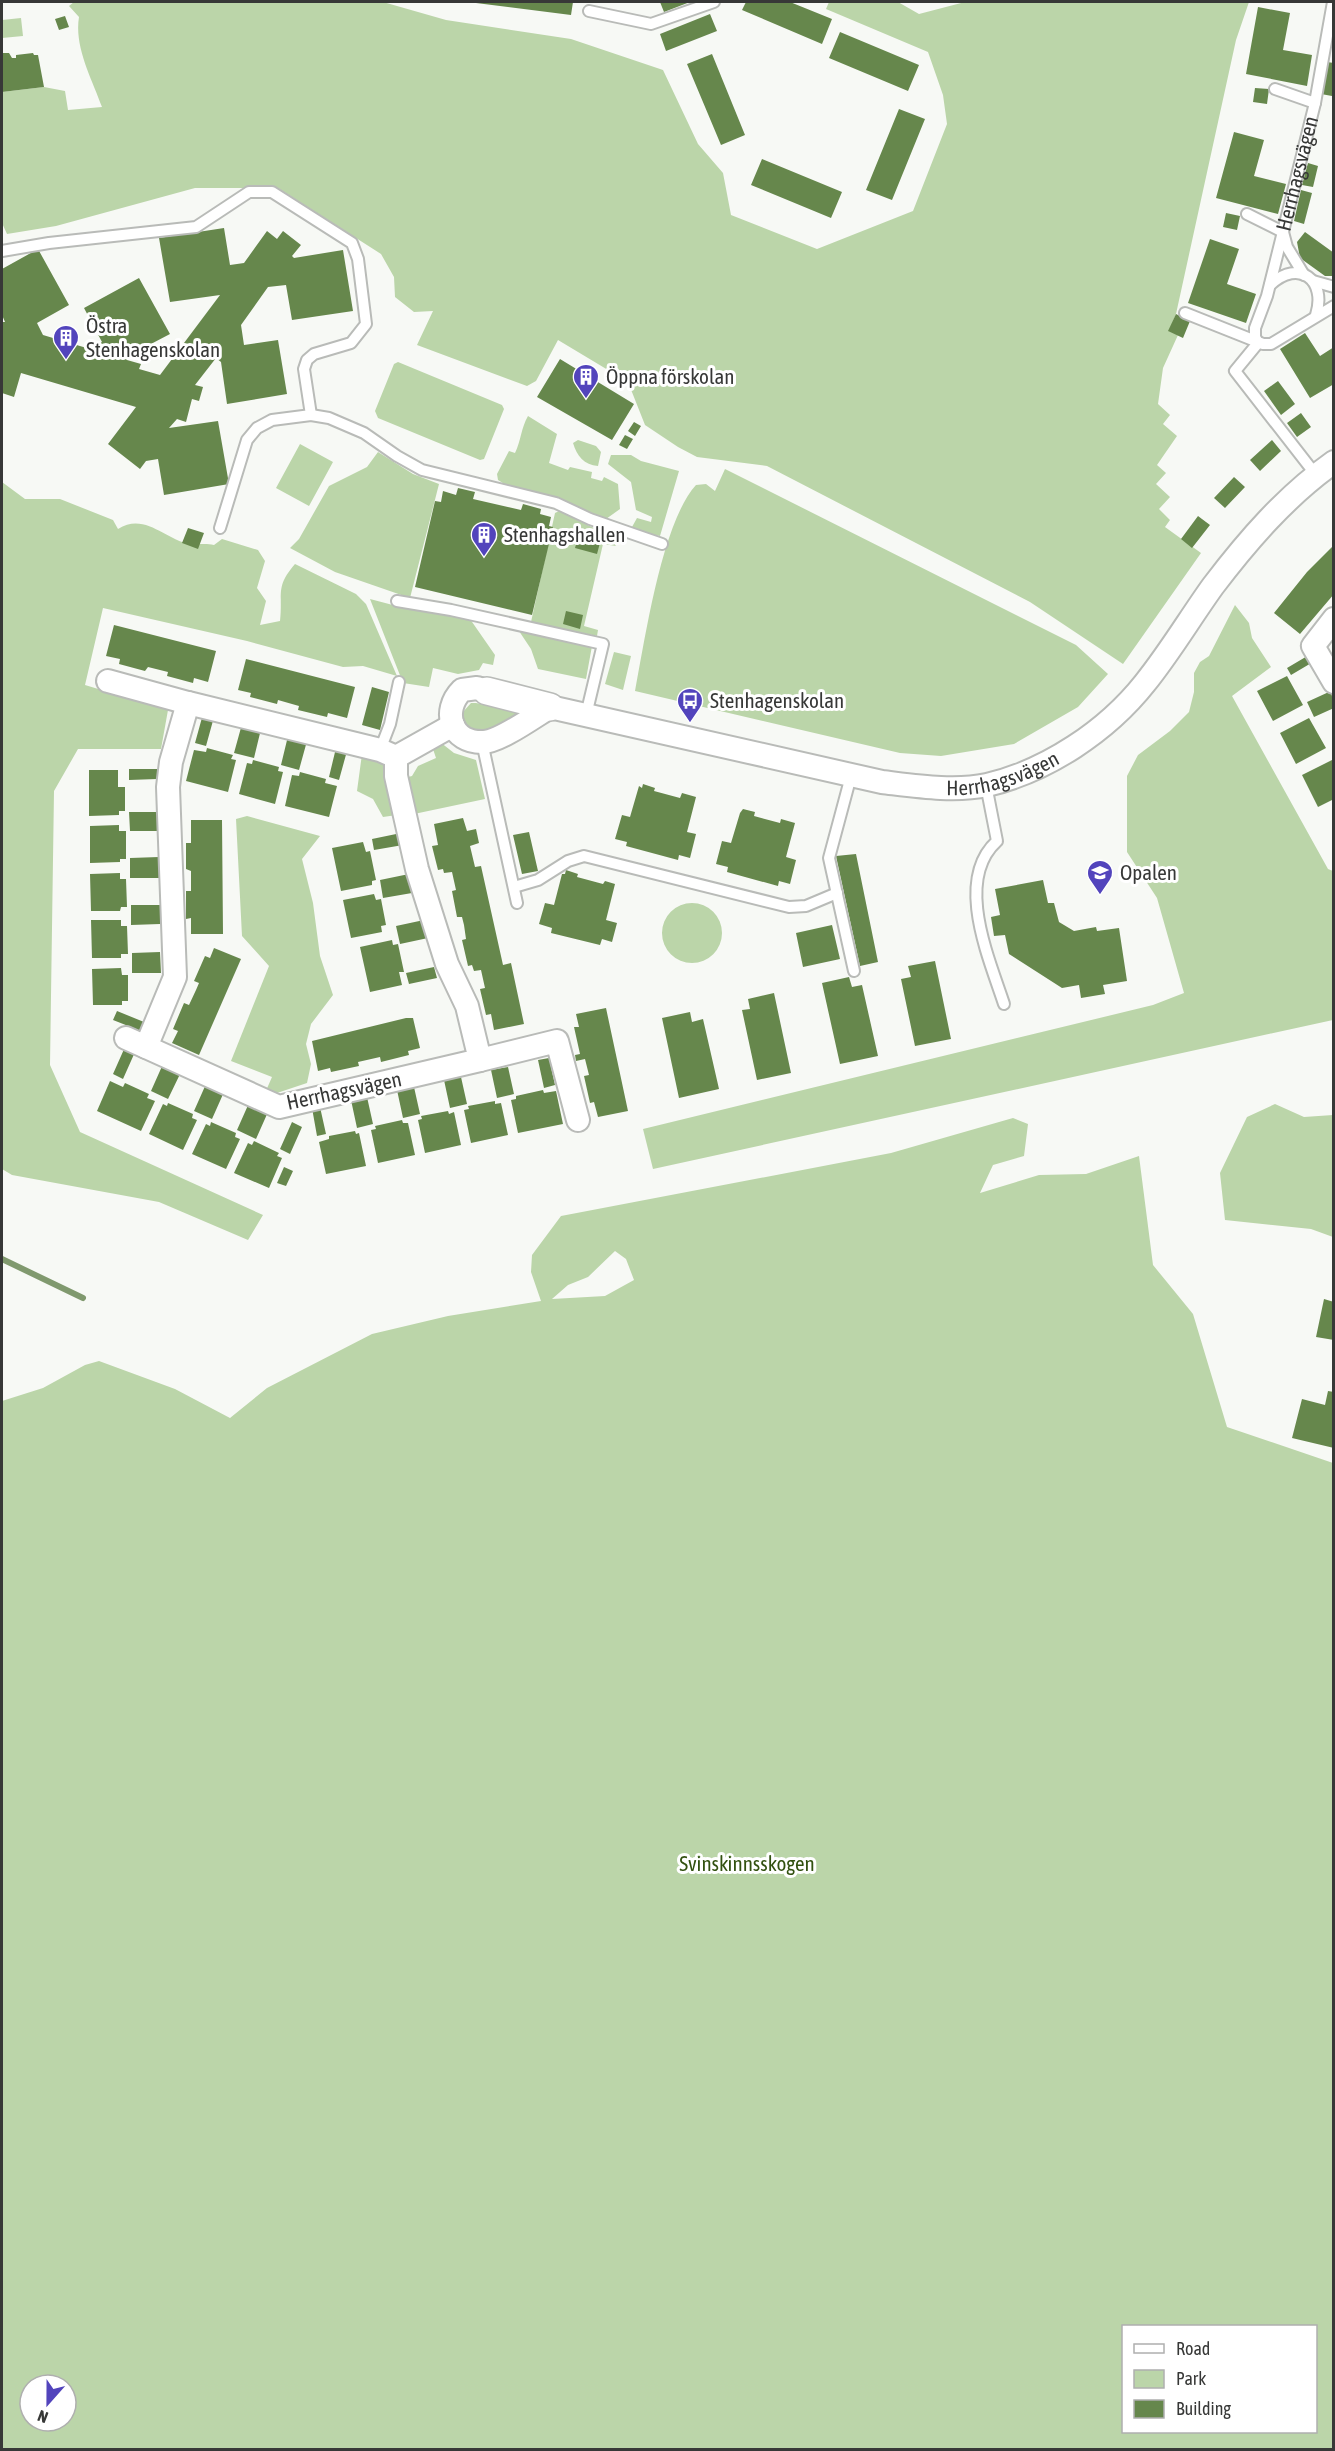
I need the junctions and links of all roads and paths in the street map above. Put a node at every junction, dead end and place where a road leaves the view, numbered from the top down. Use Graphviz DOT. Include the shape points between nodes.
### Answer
graph roads {
  1 [pos="714,2"];
  2 [pos="1334,2"];
  3 [pos="589,11"];
  4 [pos="1275,89"];
  5 [pos="1315,103"];
  6 [pos="1247,214"];
  7 [pos="1283,232"];
  8 [pos="2,251"];
  9 [pos="1309,278"];
  10 [pos="1270,285"];
  11 [pos="1334,286"];
  12 [pos="1334,306"];
  13 [pos="1185,313"];
  14 [pos="1316,315"];
  15 [pos="1258,343"];
  16 [pos="311,415"];
  17 [pos="1325,468"];
  18 [pos="220,528"];
  19 [pos="662,544"];
  20 [pos="397,601"];
  21 [pos="1334,619"];
  22 [pos="108,681"];
  23 [pos="399,682"];
  24 [pos="1334,682"];
  25 [pos="487,691"];
  26 [pos="188,703"];
  27 [pos="550,707"];
  28 [pos="586,715"];
  29 [pos="453,725"];
  30 [pos="482,742"];
  31 [pos="388,754"];
  32 [pos="851,776"];
  33 [pos="986,785"];
  34 [pos="514,887"];
  35 [pos="837,893"];
  36 [pos="517,903"];
  37 [pos="854,971"];
  38 [pos="1004,1004"];
  39 [pos="480,1059"];
  40 [pos="578,1120"];
  1 -- 3 [label="lane" via="651,24"];
  2 -- 5 [label="lane, Herrhagsvägen"];
  4 -- 5 [label="lane"];
  5 -- 7 [label="lane, Herrhagsvägen"];
  6 -- 7 [label="lane"];
  7 -- 9 [label="lane" via="1287,247"];
  7 -- 10 [label="lane, Herrhagsvägen"];
  8 -- 16 [label="lane" via="196,227 249,192 273,192 352,243 358,259 366,324 351,343 307,360 304,369"];
  9 -- 10 [label="lane" via="1287,273"];
  9 -- 11 [label="lane"];
  9 -- 14 [label="lane" via="1320,297"];
  10 -- 15 [label="lane, Herrhagsvägen" via="1255,328"];
  12 -- 14 [label="lane"];
  13 -- 15 [label="lane"];
  14 -- 15 [label="lane" via="1271,344"];
  15 -- 17 [label="lane" via="1235,371"];
  16 -- 18 [label="lane" via="272,420 257,428 247,440"];
  16 -- 19 [label="lane" via="364,433 422,470 556,503"];
  17 -- 33 [label="street, Herrhagsvägen" via="1276,510 1243,548 1145,684 1121,710 1086,739 1045,763"];
  20 -- 28 [label="lane" via="603,644"];
  21 -- 24 [label="street" via="1313,646"];
  22 -- 26 [label="street"];
  23 -- 31 [label="lane"];
  25 -- 27 [label="street, Herrhagsvägen"];
  25 -- 29 [label="street, Herrhagsvägen" via="462,690 455,696 449,715"];
  26 -- 31 [label="street"];
  26 -- 39 [label="street, Herrhagsvägen" via="168,787 175,977 136,1043 279,1107"];
  27 -- 28 [label="street, Herrhagsvägen"];
  27 -- 30 [label="street" via="493,740"];
  28 -- 32 [label="street, Herrhagsvägen"];
  29 -- 30 [label="street" via="464,737"];
  29 -- 31 [label="street"];
  30 -- 34 [label="lane"];
  31 -- 39 [label="street" via="417,869 447,964 467,1006"];
  32 -- 33 [label="street, Herrhagsvägen" via="924,787"];
  32 -- 35 [label="lane" via="829,858"];
  33 -- 38 [label="lane" via="997,841 985,852 976,891 986,948"];
  34 -- 35 [label="lane" via="538,880 584,856 789,907 806,906"];
  34 -- 36 [label="lane"];
  35 -- 37 [label="lane"];
  39 -- 40 [label="street, Herrhagsvägen" via="557,1041"];
}
